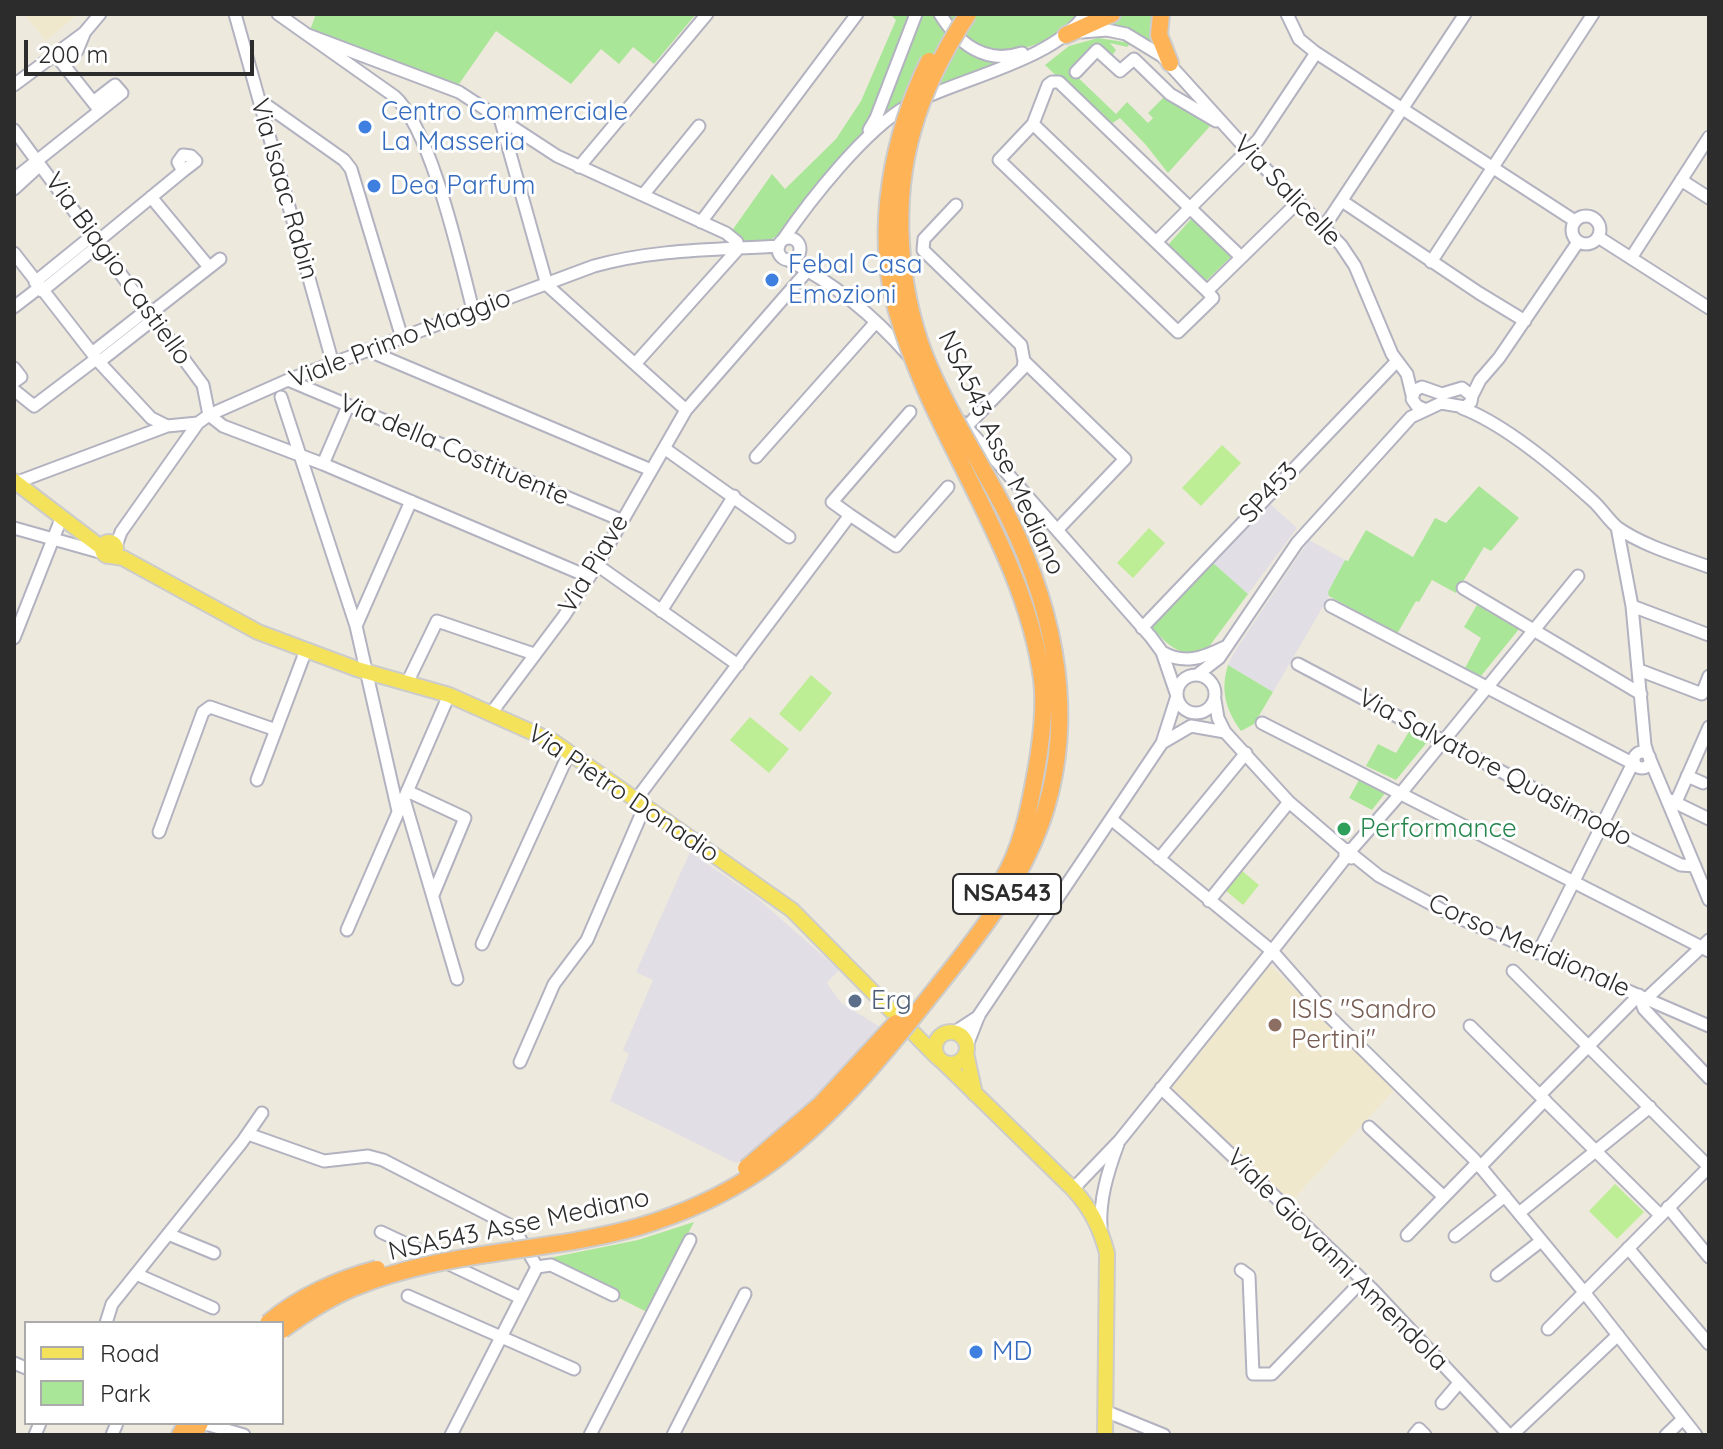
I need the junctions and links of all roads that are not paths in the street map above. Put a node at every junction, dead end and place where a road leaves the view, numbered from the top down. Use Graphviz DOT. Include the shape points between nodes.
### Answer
graph roads {
  1 [pos="100,14"];
  2 [pos="235,14"];
  3 [pos="278,14"];
  4 [pos="707,14"];
  5 [pos="857,14"];
  6 [pos="916,14"];
  7 [pos="940,14"];
  8 [pos="955,14"];
  9 [pos="968,14"];
  10 [pos="1085,14"];
  11 [pos="1112,14"];
  12 [pos="1161,14"];
  13 [pos="1287,14"];
  14 [pos="1465,14"];
  15 [pos="1593,14"];
  16 [pos="308,35"];
  17 [pos="1066,35"];
  18 [pos="1045,46"];
  19 [pos="1316,53"];
  20 [pos="58,58"];
  21 [pos="1170,63"];
  22 [pos="1076,72"];
  23 [pos="14,85"];
  24 [pos="259,100"];
  25 [pos="1402,110"];
  26 [pos="500,118"];
  27 [pos="1221,121"];
  28 [pos="1033,124"];
  29 [pos="699,126"];
  30 [pos="14,130"];
  31 [pos="1709,137"];
  32 [pos="858,147"];
  33 [pos="1248,151"];
  34 [pos="37,160"];
  35 [pos="579,167"];
  36 [pos="1491,168"];
  37 [pos="183,171"];
  38 [pos="14,179"];
  39 [pos="1681,180"];
  40 [pos="14,189"];
  41 [pos="643,195"];
  42 [pos="151,197"];
  43 [pos="1709,198"];
  44 [pos="815,200"];
  45 [pos="1342,201"];
  46 [pos="1298,202"];
  47 [pos="956,205"];
  48 [pos="1189,208"];
  49 [pos="1575,221"];
  50 [pos="701,222"];
  51 [pos="1324,227"];
  52 [pos="1598,237"];
  53 [pos="97,240"];
  54 [pos="1156,242"];
  55 [pos="1578,242"];
  56 [pos="798,245"];
  57 [pos="738,249"];
  58 [pos="783,251"];
  59 [pos="14,253"];
  60 [pos="1241,257"];
  61 [pos="1631,258"];
  62 [pos="220,259"];
  63 [pos="1431,262"];
  64 [pos="209,267"];
  65 [pos="808,270"];
  66 [pos="547,285"];
  67 [pos="39,287"];
  68 [pos="1207,291"];
  69 [pos="14,307"];
  70 [pos="1709,308"];
  71 [pos="473,310"];
  72 [pos="151,313"];
  73 [pos="1525,321"];
  74 [pos="876,322"];
  75 [pos="402,338"];
  76 [pos="367,350"];
  77 [pos="96,358"];
  78 [pos="1024,361"];
  79 [pos="1397,361"];
  80 [pos="333,364"];
  81 [pos="635,364"];
  82 [pos="14,368"];
  83 [pos="1407,374"];
  84 [pos="288,380"];
  85 [pos="1480,380"];
  86 [pos="14,382"];
  87 [pos="1425,387"];
  88 [pos="1459,388"];
  89 [pos="14,390"];
  90 [pos="281,397"];
  91 [pos="1412,398"];
  92 [pos="1472,398"];
  93 [pos="348,406"];
  94 [pos="1462,408"];
  95 [pos="1424,409"];
  96 [pos="686,410"];
  97 [pos="910,412"];
  98 [pos="209,415"];
  99 [pos="1485,420"];
  100 [pos="198,423"];
  101 [pos="1405,423"];
  102 [pos="167,426"];
  103 [pos="966,427"];
  104 [pos="664,448"];
  105 [pos="300,456"];
  106 [pos="756,457"];
  107 [pos="323,464"];
  108 [pos="651,470"];
  109 [pos="15,482"];
  110 [pos="948,487"];
  111 [pos="734,496"];
  112 [pos="411,501"];
  113 [pos="850,515"];
  114 [pos="61,519"];
  115 [pos="621,520"];
  116 [pos="1617,527"];
  117 [pos="14,528"];
  118 [pos="1058,529"];
  119 [pos="789,537"];
  120 [pos="54,538"];
  121 [pos="110,546"];
  122 [pos="597,565"];
  123 [pos="1709,567"];
  124 [pos="1578,576"];
  125 [pos="589,577"];
  126 [pos="1463,588"];
  127 [pos="1331,606"];
  128 [pos="1632,606"];
  129 [pos="661,611"];
  130 [pos="356,626"];
  131 [pos="1142,628"];
  132 [pos="1532,631"];
  133 [pos="1709,635"];
  134 [pos="14,638"];
  135 [pos="1227,646"];
  136 [pos="306,650"];
  137 [pos="1162,652"];
  138 [pos="534,654"];
  139 [pos="1219,658"];
  140 [pos="1298,664"];
  141 [pos="738,665"];
  142 [pos="1639,670"];
  143 [pos="368,672"];
  144 [pos="1197,675"];
  145 [pos="1709,676"];
  146 [pos="407,683"];
  147 [pos="1214,686"];
  148 [pos="1487,687"];
  149 [pos="1641,694"];
  150 [pos="449,695"];
  151 [pos="1177,696"];
  152 [pos="1215,700"];
  153 [pos="492,712"];
  154 [pos="1191,713"];
  155 [pos="1262,723"];
  156 [pos="1709,727"];
  157 [pos="276,730"];
  158 [pos="1225,732"];
  159 [pos="1644,735"];
  160 [pos="1163,739"];
  161 [pos="1444,740"];
  162 [pos="569,753"];
  163 [pos="1246,753"];
  164 [pos="1649,756"];
  165 [pos="1633,761"];
  166 [pos="1687,776"];
  167 [pos="257,780"];
  168 [pos="1658,782"];
  169 [pos="1703,783"];
  170 [pos="1401,793"];
  171 [pos="406,795"];
  172 [pos="1670,800"];
  173 [pos="1289,802"];
  174 [pos="640,804"];
  175 [pos="398,811"];
  176 [pos="1111,819"];
  177 [pos="1709,819"];
  178 [pos="1602,824"];
  179 [pos="159,832"];
  180 [pos="1349,853"];
  181 [pos="1159,859"];
  182 [pos="1695,866"];
  183 [pos="1573,881"];
  184 [pos="433,896"];
  185 [pos="1709,900"];
  186 [pos="1209,901"];
  187 [pos="347,930"];
  188 [pos="482,944"];
  189 [pos="1706,946"];
  190 [pos="1272,951"];
  191 [pos="1538,953"];
  192 [pos="1513,971"];
  193 [pos="457,979"];
  194 [pos="1643,997"];
  195 [pos="979,1015"];
  196 [pos="1470,1026"];
  197 [pos="1709,1026"];
  198 [pos="911,1031"];
  199 [pos="949,1033"];
  200 [pos="1588,1047"];
  201 [pos="966,1050"];
  202 [pos="940,1060"];
  203 [pos="520,1062"];
  204 [pos="1709,1078"];
  205 [pos="1161,1088"];
  206 [pos="975,1095"];
  207 [pos="1543,1098"];
  208 [pos="1650,1107"];
  209 [pos="262,1113"];
  210 [pos="1369,1127"];
  211 [pos="248,1134"];
  212 [pos="1120,1140"];
  213 [pos="1597,1152"];
  214 [pos="1478,1165"];
  215 [pos="1709,1167"];
  216 [pos="1073,1189"];
  217 [pos="1505,1196"];
  218 [pos="1444,1197"];
  219 [pos="1664,1211"];
  220 [pos="1519,1213"];
  221 [pos="1101,1229"];
  222 [pos="381,1232"];
  223 [pos="168,1234"];
  224 [pos="1407,1235"];
  225 [pos="1455,1236"];
  226 [pos="690,1240"];
  227 [pos="1541,1241"];
  228 [pos="1628,1248"];
  229 [pos="214,1253"];
  230 [pos="1709,1257"];
  231 [pos="537,1267"];
  232 [pos="1241,1270"];
  233 [pos="136,1274"];
  234 [pos="1497,1275"];
  235 [pos="1362,1281"];
  236 [pos="1584,1292"];
  237 [pos="745,1294"];
  238 [pos="613,1295"];
  239 [pos="408,1296"];
  240 [pos="521,1298"];
  241 [pos="213,1308"];
  242 [pos="107,1321"];
  243 [pos="271,1321"];
  244 [pos="284,1329"];
  245 [pos="1548,1329"];
  246 [pos="1618,1335"];
  247 [pos="502,1336"];
  248 [pos="1709,1344"];
  249 [pos="574,1369"];
  250 [pos="1459,1383"];
  251 [pos="1442,1403"];
  252 [pos="1105,1411"];
  253 [pos="1683,1419"];
  254 [pos="208,1425"];
  255 [pos="244,1435"];
  256 [pos="451,1435"];
  257 [pos="590,1435"];
  258 [pos="673,1435"];
  259 [pos="1105,1435"];
  260 [pos="1164,1435"];
  261 [pos="1511,1435"];
  262 [pos="1666,1435"];
  263 [pos="1696,1435"];
  1 -- 20 [label="street"];
  2 -- 24 [label="street, Via Isaac Rabin"];
  3 -- 16 [label="street"];
  4 -- 35 [label="street"];
  5 -- 50 [label="street"];
  6 -- 32 [label="street" via="876,118"];
  7 -- 18 [label="street" via="952,34 977,51 1014,55"];
  8 -- 243 [label="highway, NSA543 Asse Mediano / NSA543, bridge" via="915,90 902,129 893,167 890,267 907,344 994,530 1026,610 1043,681 1040,752 1028,817 1009,869 983,913 891,1029 821,1104 703,1197 633,1224 426,1255 349,1277"];
  9 -- 244 [label="highway, NSA543 Asse Mediano / NSA543, bridge" via="941,60 913,129 901,225 905,283 925,355 1008,518 1048,616 1059,712 1053,778 1036,835 1014,882 990,920 861,1079 763,1168 715,1199 635,1228 396,1273 341,1293"];
  10 -- 17 [label="street"];
  11 -- 17 [label="highway"];
  12 -- 21 [label="highway" via="1159,35"];
  13 -- 19 [label="street" via="1299,39"];
  14 -- 25 [label="street"];
  15 -- 36 [label="street"];
  16 -- 26 [label="street" via="437,82"];
  16 -- 71 [label="street" via="406,108 429,159"];
  17 -- 18 [label="street"];
  17 -- 21 [label="street, Via Salicelle" via="1126,34"];
  18 -- 32 [label="street" via="908,105"];
  19 -- 25 [label="street"];
  19 -- 33 [label="street"];
  20 -- 23 [label="street"];
  20 -- 34 [label="street" via="96,106"];
  21 -- 27 [label="street, Via Salicelle"];
  22 -- 27 [label="street" via="1097,50 1120,71 1134,59 1182,102"];
  24 -- 75 [label="street" via="351,169"];
  24 -- 80 [label="street, Via Isaac Rabin"];
  25 -- 36 [label="street"];
  25 -- 45 [label="street"];
  26 -- 35 [label="street"];
  26 -- 66 [label="street"];
  27 -- 33 [label="street, Via Salicelle"];
  28 -- 48 [label="street" via="1048,85 1059,82"];
  28 -- 54 [label="street"];
  28 -- 68 [label="street" via="999,160 1178,332 1213,298"];
  29 -- 41 [label="street"];
  30 -- 34 [label="street, Via Biagio Castiello"];
  31 -- 39 [label="street"];
  32 -- 44 [label="street"];
  33 -- 46 [label="street, Via Salicelle"];
  33 -- 48 [label="street"];
  34 -- 38 [label="street"];
  34 -- 40 [label="street" via="35,173"];
  34 -- 53 [label="street, Via Biagio Castiello"];
  35 -- 41 [label="street"];
  36 -- 49 [label="street"];
  36 -- 63 [label="street"];
  37 -- 42 [label="street"];
  39 -- 43 [label="street"];
  39 -- 61 [label="street"];
  41 -- 50 [label="street"];
  42 -- 53 [label="street"];
  42 -- 64 [label="street"];
  44 -- 56 [label="street" via="803,219"];
  44 -- 58 [label="street"];
  45 -- 51 [label="street"];
  45 -- 63 [label="street"];
  46 -- 51 [label="street, Via Salicelle"];
  46 -- 60 [label="street"];
  47 -- 78 [label="street" via="924,239 923,250 1021,345"];
  48 -- 54 [label="street"];
  48 -- 60 [label="street"];
  49 -- 52 [label="street" via="1587,216 1596,220"];
  49 -- 55 [label="street"];
  50 -- 57 [label="street" via="733,238"];
  51 -- 79 [label="street, Via Salicelle" via="1355,266"];
  52 -- 55 [label="street" via="1592,243"];
  52 -- 61 [label="street"];
  53 -- 67 [label="street"];
  53 -- 72 [label="street, Via Biagio Castiello"];
  54 -- 68 [label="street"];
  55 -- 73 [label="street"];
  56 -- 58 [label="street, Viale Primo Maggio" via="789,238"];
  56 -- 58 [label="street" via="798,256"];
  56 -- 65 [label="street"];
  57 -- 58 [label="street, Viale Primo Maggio"];
  57 -- 66 [label="street, Viale Primo Maggio" via="632,255"];
  57 -- 81 [label="street"];
  58 -- 65 [label="street"];
  59 -- 67 [label="street"];
  60 -- 68 [label="street"];
  61 -- 70 [label="street"];
  62 -- 64 [label="street"];
  63 -- 73 [label="street"];
  64 -- 72 [label="street"];
  65 -- 74 [label="street"];
  65 -- 96 [label="street, Via Piave"];
  66 -- 71 [label="street, Viale Primo Maggio"];
  66 -- 81 [label="street"];
  67 -- 69 [label="street"];
  67 -- 77 [label="street"];
  71 -- 75 [label="street, Viale Primo Maggio"];
  72 -- 77 [label="street"];
  72 -- 98 [label="street, Via Biagio Castiello" via="203,385"];
  73 -- 85 [label="street"];
  74 -- 103 [label="street"];
  74 -- 106 [label="street"];
  75 -- 76 [label="street, Viale Primo Maggio"];
  76 -- 80 [label="street, Viale Primo Maggio"];
  76 -- 108 [label="street"];
  77 -- 89 [label="street" via="34,406"];
  77 -- 102 [label="street" via="151,418"];
  78 -- 103 [label="street"];
  78 -- 118 [label="street" via="1125,459"];
  79 -- 83 [label="street, Via Salicelle"];
  79 -- 131 [label="street, SP453"];
  80 -- 84 [label="street, Viale Primo Maggio"];
  81 -- 96 [label="street"];
  82 -- 86 [label="street" via="21,377"];
  83 -- 87 [label="street, Via Salicelle"];
  83 -- 91 [label="street, Via Salicelle"];
  84 -- 93 [label="street, Via della Costituente"];
  84 -- 98 [label="street, Viale Primo Maggio"];
  85 -- 88 [label="street"];
  85 -- 92 [label="street"];
  87 -- 88 [label="street" via="1442,394"];
  87 -- 91 [label="street"];
  88 -- 92 [label="street"];
  90 -- 105 [label="street"];
  91 -- 95 [label="street"];
  91 -- 101 [label="street, SP453"];
  92 -- 94 [label="street"];
  92 -- 99 [label="street"];
  93 -- 107 [label="street"];
  93 -- 115 [label="street, Via della Costituente"];
  94 -- 95 [label="street" via="1445,402"];
  94 -- 99 [label="street"];
  95 -- 101 [label="street, SP453"];
  96 -- 104 [label="street, Via Piave"];
  97 -- 113 [label="street" via="832,502"];
  98 -- 100 [label="street, Viale Primo Maggio"];
  98 -- 105 [label="street" via="223,426"];
  99 -- 116 [label="street" via="1568,479"];
  100 -- 102 [label="street"];
  100 -- 121 [label="street, Viale Primo Maggio"];
  101 -- 135 [label="street, SP453" via="1297,543"];
  102 -- 109 [label="street"];
  103 -- 118 [label="street"];
  104 -- 108 [label="street, Via Piave"];
  104 -- 111 [label="street"];
  105 -- 107 [label="street"];
  105 -- 130 [label="street"];
  107 -- 112 [label="street"];
  108 -- 115 [label="street, Via Piave"];
  109 -- 114 [label="main road, Via Pietro Donadio"];
  110 -- 113 [label="street" via="896,546"];
  111 -- 119 [label="street"];
  111 -- 129 [label="street"];
  112 -- 125 [label="street"];
  112 -- 130 [label="street"];
  113 -- 141 [label="street"];
  114 -- 120 [label="street"];
  114 -- 121 [label="main road, Via Pietro Donadio"];
  115 -- 122 [label="street, Via Piave"];
  116 -- 123 [label="street"];
  116 -- 128 [label="street"];
  117 -- 120 [label="street"];
  118 -- 131 [label="street"];
  120 -- 121 [label="street"];
  120 -- 134 [label="street"];
  121 -- 136 [label="main road, Via Pietro Donadio" via="258,632"];
  122 -- 125 [label="street, Via Piave"];
  122 -- 129 [label="street"];
  124 -- 132 [label="street"];
  125 -- 138 [label="street, Via Piave"];
  126 -- 132 [label="street"];
  127 -- 148 [label="street"];
  128 -- 133 [label="street"];
  128 -- 142 [label="street"];
  129 -- 141 [label="street"];
  130 -- 143 [label="street"];
  131 -- 137 [label="street"];
  132 -- 148 [label="street"];
  132 -- 149 [label="street"];
  135 -- 137 [label="street" via="1193,660"];
  135 -- 139 [label="street, SP453"];
  136 -- 143 [label="main road, Via Pietro Donadio"];
  136 -- 157 [label="street"];
  137 -- 151 [label="street"];
  138 -- 146 [label="street" via="437,621"];
  138 -- 153 [label="street, Via Piave"];
  139 -- 144 [label="street, SP453"];
  139 -- 147 [label="street, SP453"];
  140 -- 161 [label="street, Via Salvatore Quasimodo"];
  141 -- 174 [label="street"];
  142 -- 145 [label="street" via="1702,694"];
  142 -- 149 [label="street"];
  143 -- 146 [label="main road, Via Pietro Donadio"];
  143 -- 175 [label="street"];
  144 -- 147 [label="street"];
  144 -- 151 [label="street" via="1182,681"];
  146 -- 150 [label="main road, Via Pietro Donadio"];
  147 -- 152 [label="street"];
  148 -- 161 [label="street"];
  148 -- 165 [label="street"];
  149 -- 159 [label="street"];
  150 -- 153 [label="main road, Via Pietro Donadio"];
  150 -- 171 [label="street"];
  151 -- 154 [label="street"];
  151 -- 160 [label="street"];
  152 -- 154 [label="street" via="1207,710"];
  152 -- 158 [label="street"];
  153 -- 162 [label="main road, Via Pietro Donadio"];
  154 -- 160 [label="street"];
  155 -- 170 [label="street"];
  156 -- 166 [label="street"];
  157 -- 167 [label="street"];
  157 -- 179 [label="street" via="210,707 203,712"];
  158 -- 160 [label="street" via="1191,726"];
  158 -- 163 [label="street, Corso Meridionale"];
  159 -- 164 [label="street"];
  159 -- 165 [label="street"];
  160 -- 176 [label="street"];
  161 -- 170 [label="street"];
  161 -- 178 [label="street, Via Salvatore Quasimodo"];
  162 -- 174 [label="main road, Via Pietro Donadio"];
  162 -- 188 [label="street"];
  163 -- 173 [label="street, Corso Meridionale"];
  163 -- 181 [label="street"];
  164 -- 165 [label="street" via="1648,765"];
  164 -- 168 [label="street"];
  165 -- 168 [label="street"];
  165 -- 178 [label="street"];
  166 -- 169 [label="street"];
  166 -- 172 [label="street"];
  168 -- 172 [label="street"];
  170 -- 180 [label="street"];
  170 -- 183 [label="street"];
  171 -- 175 [label="street"];
  171 -- 184 [label="street"];
  171 -- 184 [label="street" via="465,818"];
  172 -- 177 [label="street"];
  172 -- 182 [label="street"];
  173 -- 180 [label="street, Corso Meridionale"];
  173 -- 186 [label="street"];
  174 -- 198 [label="main road, Via Pietro Donadio" via="792,910"];
  174 -- 203 [label="street" via="587,940 554,984"];
  175 -- 187 [label="street"];
  176 -- 181 [label="street"];
  176 -- 195 [label="street"];
  178 -- 182 [label="street, Via Salvatore Quasimodo" via="1681,865"];
  178 -- 183 [label="street"];
  180 -- 190 [label="street"];
  180 -- 191 [label="street, Corso Meridionale" via="1407,891"];
  181 -- 186 [label="street"];
  182 -- 185 [label="street"];
  183 -- 189 [label="street"];
  183 -- 191 [label="street"];
  184 -- 193 [label="street"];
  186 -- 190 [label="street"];
  189 -- 194 [label="street"];
  190 -- 205 [label="street"];
  190 -- 214 [label="street"];
  191 -- 194 [label="street, Corso Meridionale"];
  192 -- 200 [label="street"];
  194 -- 197 [label="street, Corso Meridionale"];
  194 -- 200 [label="street"];
  194 -- 204 [label="street" via="1644,1009"];
  195 -- 199 [label="street"];
  195 -- 201 [label="street"];
  196 -- 207 [label="street"];
  198 -- 199 [label="main road"];
  198 -- 202 [label="main road, Via Pietro Donadio"];
  199 -- 201 [label="main road" via="962,1038"];
  199 -- 202 [label="main road" via="936,1043"];
  200 -- 207 [label="street"];
  200 -- 208 [label="street"];
  201 -- 202 [label="main road" via="957,1063"];
  201 -- 206 [label="main road"];
  202 -- 206 [label="main road, Via Pietro Donadio"];
  205 -- 212 [label="street"];
  205 -- 235 [label="street, Viale Giovanni Amendola"];
  206 -- 216 [label="main road, Via Pietro Donadio"];
  207 -- 213 [label="street"];
  207 -- 214 [label="street"];
  208 -- 213 [label="street"];
  208 -- 215 [label="street"];
  209 -- 211 [label="street"];
  210 -- 218 [label="street"];
  211 -- 223 [label="street"];
  211 -- 231 [label="street" via="324,1161 368,1156 383,1160 513,1227"];
  212 -- 216 [label="street"];
  212 -- 221 [label="street" via="1104,1194"];
  213 -- 219 [label="street"];
  213 -- 220 [label="street"];
  214 -- 217 [label="street"];
  214 -- 218 [label="street"];
  215 -- 219 [label="street"];
  216 -- 221 [label="main road, Via Pietro Donadio"];
  217 -- 220 [label="street"];
  217 -- 225 [label="street"];
  218 -- 224 [label="street"];
  219 -- 228 [label="street"];
  219 -- 230 [label="street"];
  220 -- 227 [label="street"];
  221 -- 252 [label="main road, Via Pietro Donadio" via="1107,1253"];
  222 -- 240 [label="street"];
  223 -- 229 [label="street"];
  223 -- 233 [label="street"];
  226 -- 257 [label="street"];
  227 -- 234 [label="street"];
  227 -- 236 [label="street"];
  228 -- 236 [label="street"];
  228 -- 248 [label="street"];
  231 -- 238 [label="street" via="551,1265"];
  231 -- 240 [label="street"];
  232 -- 235 [label="street" via="1249,1276 1253,1374 1272,1374"];
  233 -- 241 [label="street"];
  233 -- 242 [label="street" via="112,1304"];
  235 -- 250 [label="street, Viale Giovanni Amendola"];
  236 -- 245 [label="street"];
  236 -- 246 [label="street"];
  237 -- 258 [label="street"];
  239 -- 247 [label="street"];
  240 -- 247 [label="street"];
  246 -- 253 [label="street"];
  246 -- 261 [label="street"];
  247 -- 249 [label="street"];
  247 -- 256 [label="street"];
  250 -- 251 [label="street"];
  250 -- 261 [label="street, Viale Giovanni Amendola"];
  252 -- 259 [label="main road, Via Pietro Donadio"];
  252 -- 260 [label="street"];
  253 -- 262 [label="street"];
  253 -- 263 [label="street"];
  254 -- 255 [label="street"];
}
